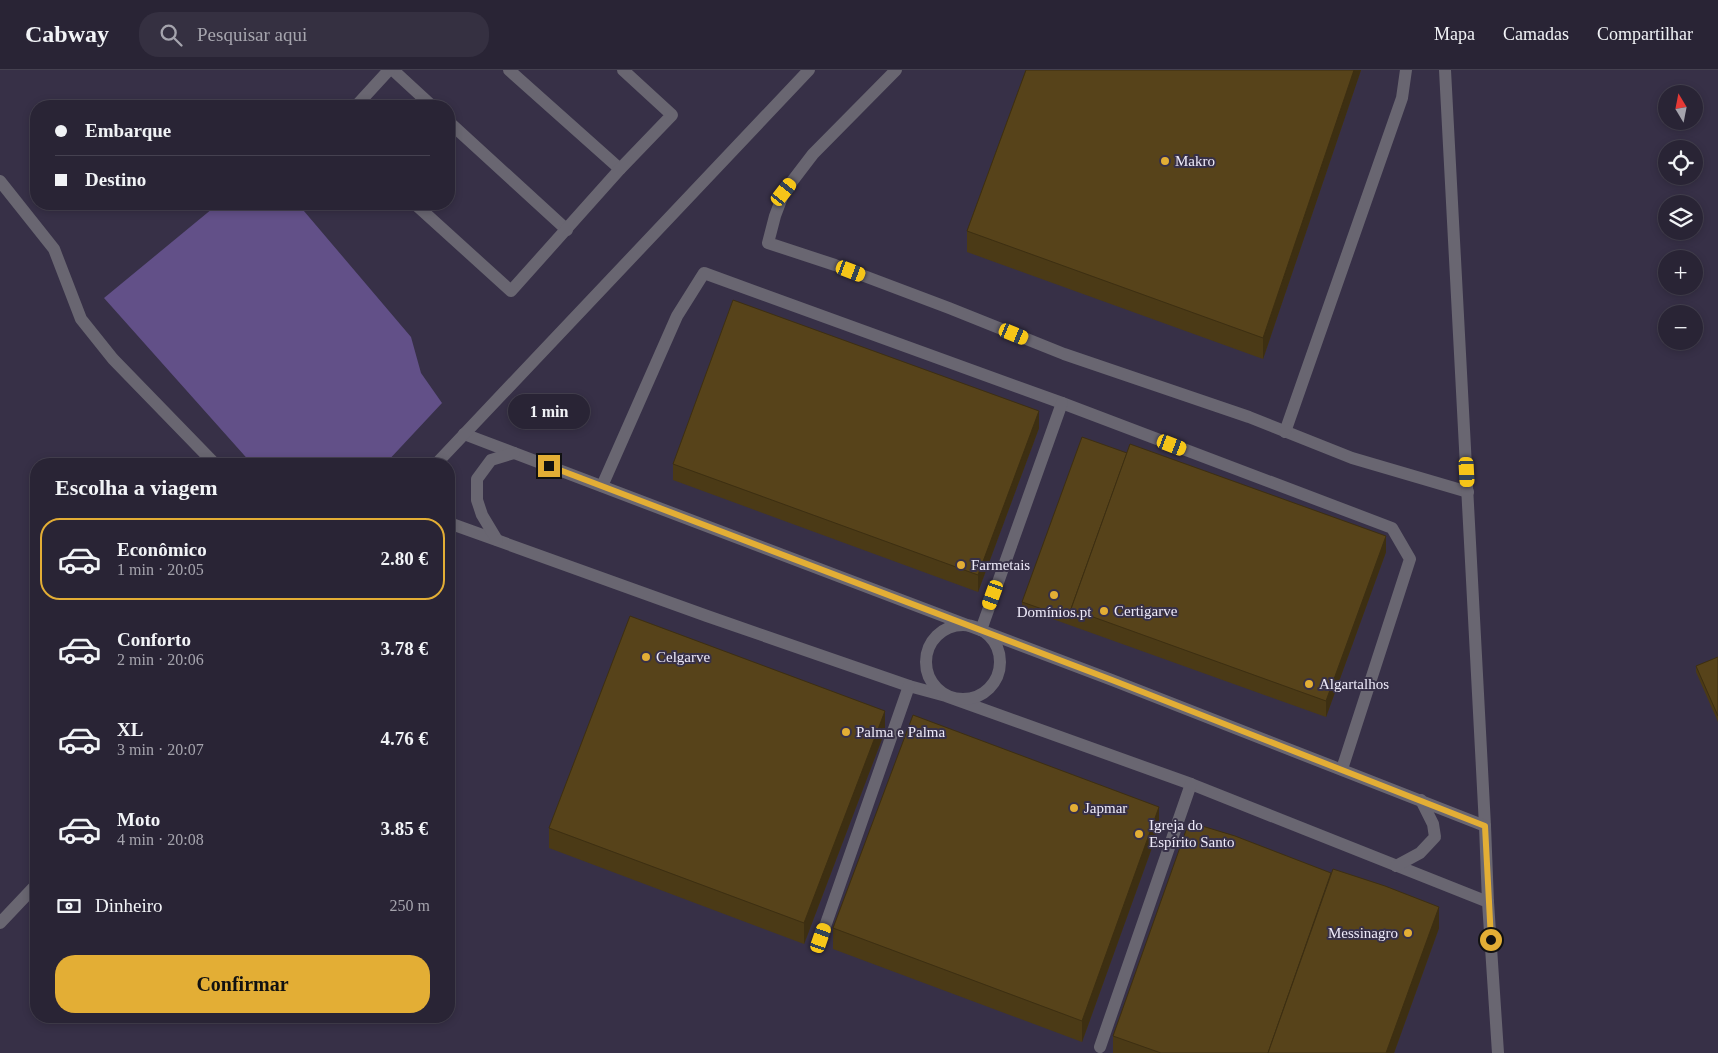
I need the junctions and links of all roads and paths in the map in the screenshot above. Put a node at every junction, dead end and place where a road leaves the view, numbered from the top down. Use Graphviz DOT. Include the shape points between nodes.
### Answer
graph roads {
  1 [pos="391,70"];
  2 [pos="509,70"];
  3 [pos="809,70"];
  4 [pos="896,70"];
  5 [pos="1406,70"];
  6 [pos="1445,70"];
  7 [pos="627,72"];
  8 [pos="362,100"];
  9 [pos="425,100"];
  10 [pos="455,127"];
  11 [pos="620,169"];
  12 [pos="0,182"];
  13 [pos="421,210"];
  14 [pos="567,230"];
  15 [pos="1062,403"];
  16 [pos="1285,432"];
  17 [pos="464,434"];
  18 [pos="514,453"];
  19 [pos="209,458"];
  20 [pos="442,458"];
  21 [pos="602,486"];
  22 [pos="1468,492"];
  23 [pos="455,525"];
  24 [pos="497,540"];
  25 [pos="981,630"];
  26 [pos="909,686"];
  27 [pos="946,696"];
  28 [pos="1342,769"];
  29 [pos="1191,784"];
  30 [pos="1421,800"];
  31 [pos="1485,826"];
  32 [pos="1396,866"];
  33 [pos="30,891"];
  34 [pos="1488,902"];
  35 [pos="0,923"];
  36 [pos="821,938"];
  37 [pos="1100,1047"];
  38 [pos="1498,1053"];
  1 -- 8 [label="street"];
  1 -- 9 [label="street"];
  2 -- 11 [label="street"];
  3 -- 17 [label="street"];
  4 -- 16 [label="street" via="813,154 784,192 768,243 835,265 1064,354"];
  5 -- 16 [label="street" via="1402,98"];
  6 -- 22 [label="street"];
  7 -- 11 [label="street" via="672,115"];
  10 -- 14 [label="street"];
  11 -- 14 [label="street"];
  12 -- 19 [label="street" via="54,249 82,318 112,359"];
  13 -- 14 [label="street" via="511,291"];
  15 -- 21 [label="street" via="704,273 677,316"];
  15 -- 25 [label="street"];
  15 -- 28 [label="street" via="1392,528 1410,558"];
  16 -- 22 [label="street" via="1352,458"];
  17 -- 18 [label="street"];
  17 -- 20 [label="street"];
  18 -- 21 [label="street"];
  18 -- 24 [label="street" via="491,460 477,479 477,500"];
  21 -- 25 [label="street"];
  22 -- 31 [label="street"];
  23 -- 24 [label="street"];
  24 -- 26 [label="street"];
  25 -- 27 [label="street" via="998,650 998,676 981,695 959,699"];
  25 -- 27 [label="street" via="955,626 943,631 932,642 926,670 932,682"];
  25 -- 28 [label="street"];
  26 -- 27 [label="street"];
  26 -- 36 [label="street"];
  27 -- 29 [label="street"];
  28 -- 30 [label="street"];
  29 -- 32 [label="street"];
  29 -- 37 [label="street"];
  30 -- 31 [label="street"];
  30 -- 32 [label="street" via="1436,837 1420,853"];
  31 -- 34 [label="street"];
  32 -- 34 [label="street"];
  33 -- 35 [label="street"];
  34 -- 38 [label="street"];
}
